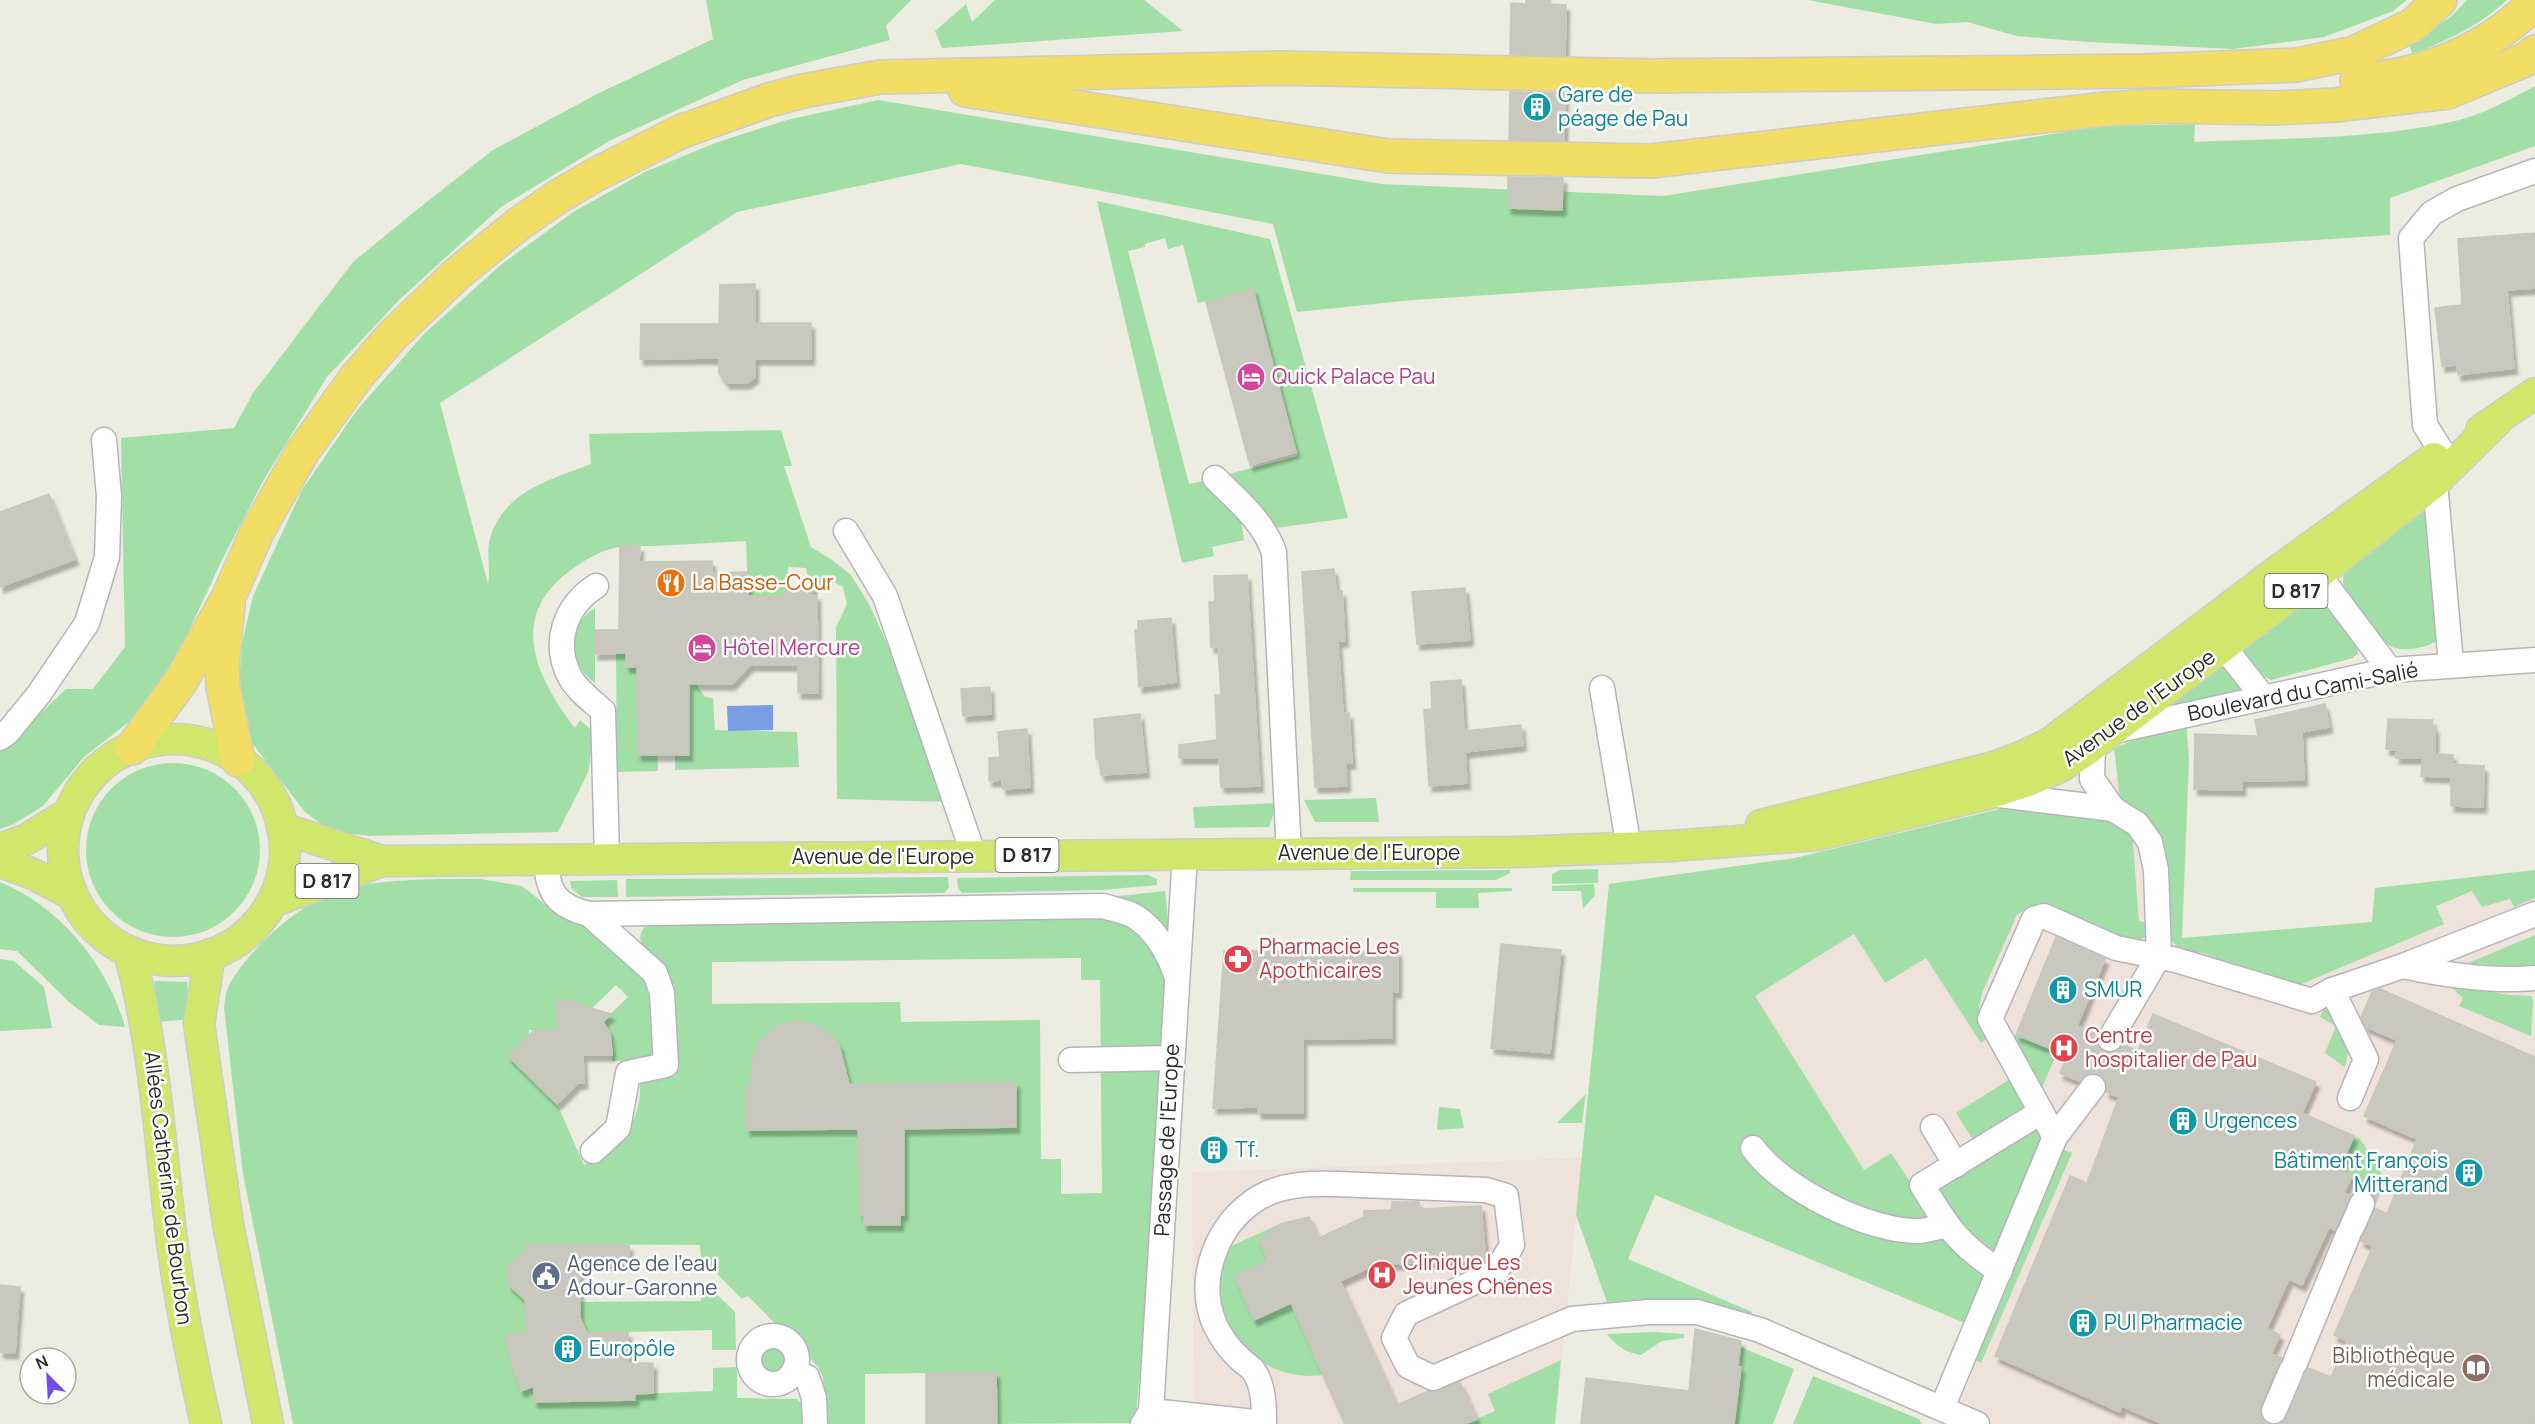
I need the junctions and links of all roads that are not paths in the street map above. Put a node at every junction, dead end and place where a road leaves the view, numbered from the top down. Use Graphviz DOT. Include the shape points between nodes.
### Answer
graph roads {
  1 [pos="2440,0"];
  2 [pos="2535,2"];
  3 [pos="2535,52"];
  4 [pos="2146,71"];
  5 [pos="880,77"];
  6 [pos="2192,87"];
  7 [pos="2158,106"];
  8 [pos="2535,171"];
  9 [pos="2535,393"];
  10 [pos="2498,420"];
  11 [pos="104,440"];
  12 [pos="2442,452"];
  13 [pos="1215,478"];
  14 [pos="2435,482"];
  15 [pos="846,531"];
  16 [pos="2283,567"];
  17 [pos="2318,574"];
  18 [pos="596,586"];
  19 [pos="229,596"];
  20 [pos="2222,613"];
  21 [pos="2223,646"];
  22 [pos="2535,660"];
  23 [pos="2451,664"];
  24 [pos="2390,670"];
  25 [pos="1602,688"];
  26 [pos="2264,698"];
  27 [pos="0,738"];
  28 [pos="2101,739"];
  29 [pos="132,748"];
  30 [pos="238,760"];
  31 [pos="1988,794"];
  32 [pos="2113,809"];
  33 [pos="69,813"];
  34 [pos="282,828"];
  35 [pos="1671,846"];
  36 [pos="1629,848"];
  37 [pos="0,849"];
  38 [pos="1185,854"];
  39 [pos="1289,854"];
  40 [pos="974,856"];
  41 [pos="607,858"];
  42 [pos="546,859"];
  43 [pos="382,861"];
  44 [pos="0,862"];
  45 [pos="71,894"];
  46 [pos="272,902"];
  47 [pos="645,913"];
  48 [pos="589,914"];
  49 [pos="2535,914"];
  50 [pos="129,952"];
  51 [pos="210,954"];
  52 [pos="2159,956"];
  53 [pos="641,959"];
  54 [pos="2403,966"];
  55 [pos="1178,977"];
  56 [pos="2535,978"];
  57 [pos="2322,996"];
  58 [pos="2110,1039"];
  59 [pos="1172,1058"];
  60 [pos="1071,1060"];
  61 [pos="2093,1087"];
  62 [pos="2350,1098"];
  63 [pos="2041,1112"];
  64 [pos="1933,1127"];
  65 [pos="2055,1137"];
  66 [pos="1753,1148"];
  67 [pos="593,1151"];
  68 [pos="1956,1165"];
  69 [pos="2362,1204"];
  70 [pos="1946,1226"];
  71 [pos="2000,1271"];
  72 [pos="793,1372"];
  73 [pos="1942,1408"];
  74 [pos="1147,1418"];
  75 [pos="2271,1418"];
  76 [pos="206,1424"];
  77 [pos="267,1424"];
  78 [pos="815,1424"];
  79 [pos="1264,1424"];
  80 [pos="1977,1424"];
  1 -- 4 [label="highway" via="2413,25 2354,53 2296,65"];
  2 -- 6 [label="highway" via="2493,39 2442,64 2378,79 2317,85"];
  3 -- 7 [label="highway" via="2525,60 2448,92 2334,105"];
  4 -- 5 [label="highway" via="1653,76 1280,68"];
  4 -- 6 [label="highway"];
  5 -- 7 [label="highway" via="1388,156 1651,161"];
  5 -- 19 [label="highway" via="803,91 680,132 559,196 485,250 393,335 329,413 258,530"];
  6 -- 7 [label="highway"];
  8 -- 12 [label="street" via="2457,199 2432,213 2411,238 2425,425"];
  9 -- 10 [label="main road, Avenue de l'Europe / D 817"];
  10 -- 12 [label="main road, Avenue de l'Europe / D 817"];
  10 -- 14 [label="main road, Avenue de l'Europe / D 817"];
  11 -- 27 [label="street" via="109,496 107,557 87,623 39,694"];
  12 -- 16 [label="main road, Avenue de l'Europe / D 817"];
  13 -- 39 [label="street" via="1257,520 1274,552"];
  14 -- 17 [label="main road, Avenue de l'Europe / D 817"];
  14 -- 23 [label="street"];
  15 -- 40 [label="street" via="885,596"];
  16 -- 17 [label="street"];
  16 -- 20 [label="main road, Avenue de l'Europe / D 817"];
  17 -- 21 [label="main road, Avenue de l'Europe / D 817"];
  17 -- 24 [label="street"];
  18 -- 41 [label="street" via="570,612 561,642 571,678 603,711"];
  19 -- 29 [label="highway" via="181,681"];
  19 -- 30 [label="highway" via="223,687"];
  20 -- 21 [label="street"];
  20 -- 35 [label="main road, Avenue de l'Europe / D 817" via="2070,729 2024,756 1964,775"];
  21 -- 26 [label="street"];
  21 -- 28 [label="main road, Avenue de l'Europe / D 817"];
  22 -- 23 [label="street, Boulevard du Cami-Salié"];
  23 -- 24 [label="street, Boulevard du Cami-Salié"];
  24 -- 26 [label="street, Boulevard du Cami-Salié"];
  25 -- 36 [label="street"];
  26 -- 28 [label="street, Boulevard du Cami-Salié"];
  28 -- 31 [label="main road, Avenue de l'Europe / D 817" via="2060,767"];
  28 -- 32 [label="street" via="2092,779"];
  29 -- 30 [label="main road" via="153,741 186,741 219,749"];
  29 -- 33 [label="main road" via="87,781"];
  30 -- 34 [label="main road" via="264,786"];
  31 -- 32 [label="street"];
  31 -- 35 [label="main road, Avenue de l'Europe / D 817" via="1818,835"];
  32 -- 52 [label="street" via="2137,824 2150,842 2156,870"];
  33 -- 37 [label="main road" via="27,839"];
  33 -- 45 [label="main road" via="62,854"];
  34 -- 43 [label="main road, Avenue de l'Europe / D 817"];
  34 -- 46 [label="main road" via="284,866"];
  35 -- 36 [label="main road, Avenue de l'Europe / D 817"];
  36 -- 39 [label="main road, Avenue de l'Europe / D 817"];
  38 -- 39 [label="main road, Avenue de l'Europe / D 817"];
  38 -- 40 [label="main road, Avenue de l'Europe / D 817"];
  38 -- 55 [label="street, Passage de l'Europe"];
  40 -- 41 [label="main road, Avenue de l'Europe / D 817"];
  41 -- 42 [label="main road, Avenue de l'Europe / D 817"];
  42 -- 43 [label="main road, Avenue de l'Europe / D 817"];
  42 -- 48 [label="street" via="554,895 571,910"];
  43 -- 46 [label="main road, Avenue de l'Europe / D 817"];
  44 -- 45 [label="main road"];
  45 -- 50 [label="main road" via="86,920 109,941"];
  46 -- 51 [label="main road" via="245,935"];
  47 -- 48 [label="street"];
  47 -- 53 [label="street" via="635,924"];
  47 -- 55 [label="street" via="1102,906 1133,916 1145,926 1168,951"];
  48 -- 53 [label="street"];
  49 -- 54 [label="street"];
  50 -- 51 [label="main road" via="162,961 183,961"];
  50 -- 76 [label="main road, Allées Catherine de Bourbon" via="147,1028 175,1261"];
  51 -- 77 [label="main road" via="199,1024 228,1224"];
  52 -- 57 [label="street"];
  52 -- 58 [label="street"];
  52 -- 63 [label="street" via="2116,948 2044,916 2034,919 1990,1019"];
  53 -- 67 [label="street" via="655,973 662,993 666,1065 628,1073 618,1128"];
  54 -- 56 [label="street" via="2440,974"];
  54 -- 57 [label="street"];
  55 -- 59 [label="street, Passage de l'Europe"];
  57 -- 62 [label="street" via="2366,1059"];
  59 -- 60 [label="street"];
  59 -- 74 [label="street, Passage de l'Europe"];
  61 -- 65 [label="street"];
  63 -- 65 [label="street"];
  63 -- 68 [label="street"];
  64 -- 68 [label="street"];
  65 -- 71 [label="street"];
  66 -- 70 [label="street" via="1788,1183 1856,1217 1921,1232"];
  68 -- 70 [label="street" via="1922,1185"];
  69 -- 75 [label="street"];
  70 -- 71 [label="street" via="1973,1254"];
  71 -- 73 [label="street"];
  72 -- 78 [label="street" via="807,1377 814,1398"];
  73 -- 79 [label="street" via="1760,1330 1697,1312 1572,1319 1433,1378 1408,1366 1394,1338 1406,1314 1496,1272 1512,1245 1506,1196 1486,1191 1311,1183 1260,1197 1219,1238 1210,1262 1207,1283 1214,1323 1231,1349 1253,1370 1264,1397"];
  73 -- 80 [label="street"];
  74 -- 79 [label="street"];
}
